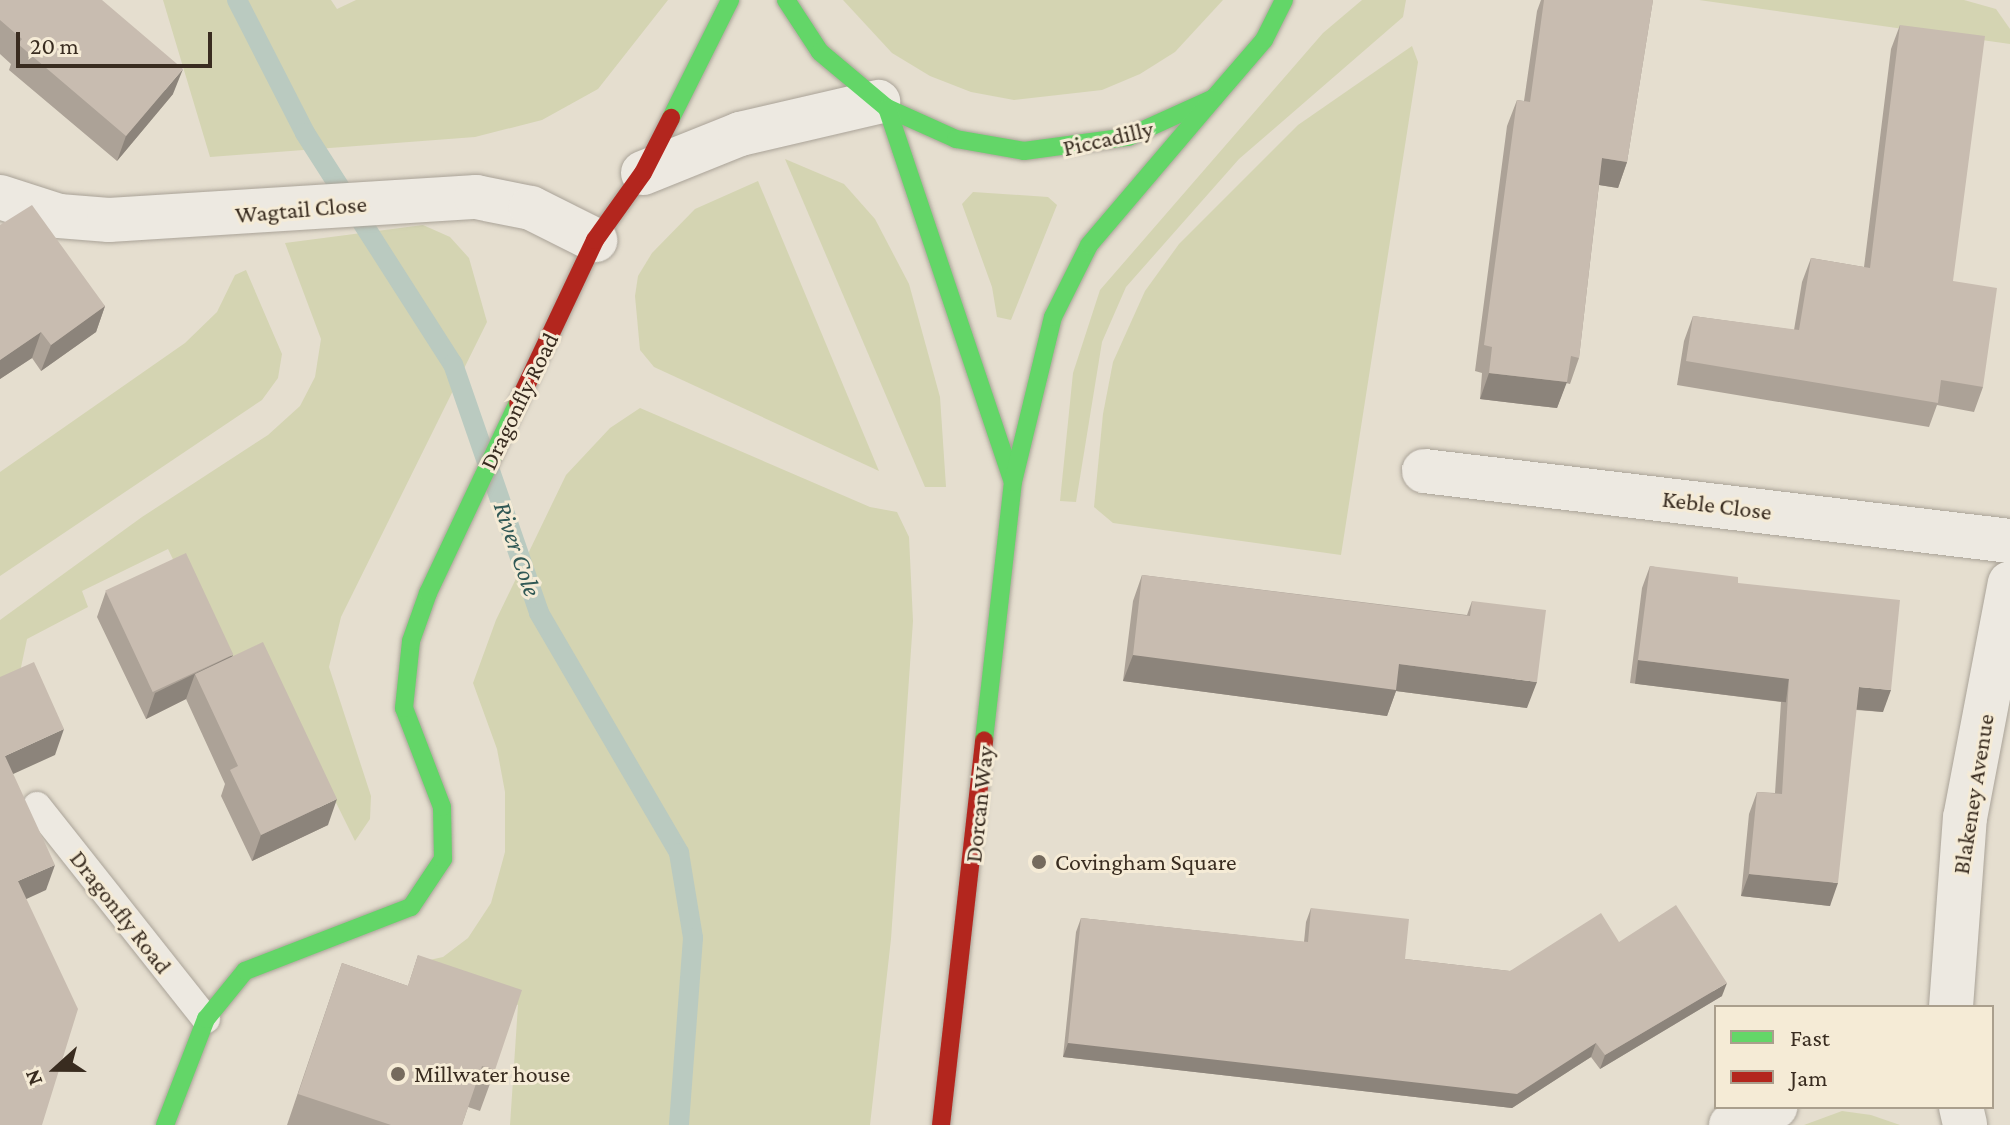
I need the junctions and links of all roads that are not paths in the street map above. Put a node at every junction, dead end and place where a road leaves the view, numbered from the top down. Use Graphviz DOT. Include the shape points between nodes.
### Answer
graph roads {
  1 [pos="730,0"];
  2 [pos="786,0"];
  3 [pos="1284,0"];
  4 [pos="1214,98"];
  5 [pos="882,105"];
  6 [pos="643,173"];
  7 [pos="0,197"];
  8 [pos="595,240"];
  9 [pos="1424,471"];
  10 [pos="1013,482"];
  11 [pos="2010,541"];
  12 [pos="2010,583"];
  13 [pos="37,806"];
  14 [pos="1951,1005"];
  15 [pos="206,1019"];
  16 [pos="1770,1109"];
  17 [pos="165,1125"];
  18 [pos="941,1125"];
  19 [pos="1731,1125"];
  1 -- 6 [label="main road, Dragonfly Road"];
  2 -- 5 [label="main road, Piccadilly" via="820,52"];
  3 -- 4 [label="main road, Piccadilly" via="1264,40"];
  4 -- 5 [label="main road, Piccadilly" via="1128,137 1059,150 990,147 921,126"];
  4 -- 10 [label="main road, Dorcan Way" via="1156,161 1072,274 1053,317"];
  5 -- 6 [label="street" via="740,134"];
  5 -- 10 [label="main road, Dorcan Way"];
  6 -- 8 [label="main road, Dragonfly Road"];
  7 -- 8 [label="street, Wagtail Close" via="59,216 109,220 279,212 417,198 505,201"];
  8 -- 15 [label="main road, Dragonfly Road" via="428,593 411,641 404,708 442,807 443,859 411,907 245,971"];
  9 -- 11 [label="street, Keble Close"];
  10 -- 18 [label="main road, Dorcan Way"];
  12 -- 14 [label="street, Blakeney Avenue" via="1965,818"];
  13 -- 15 [label="lane, Dragonfly Road"];
  15 -- 17 [label="main road, Dragonfly Road"];
  16 -- 19 [label="street"];
}
